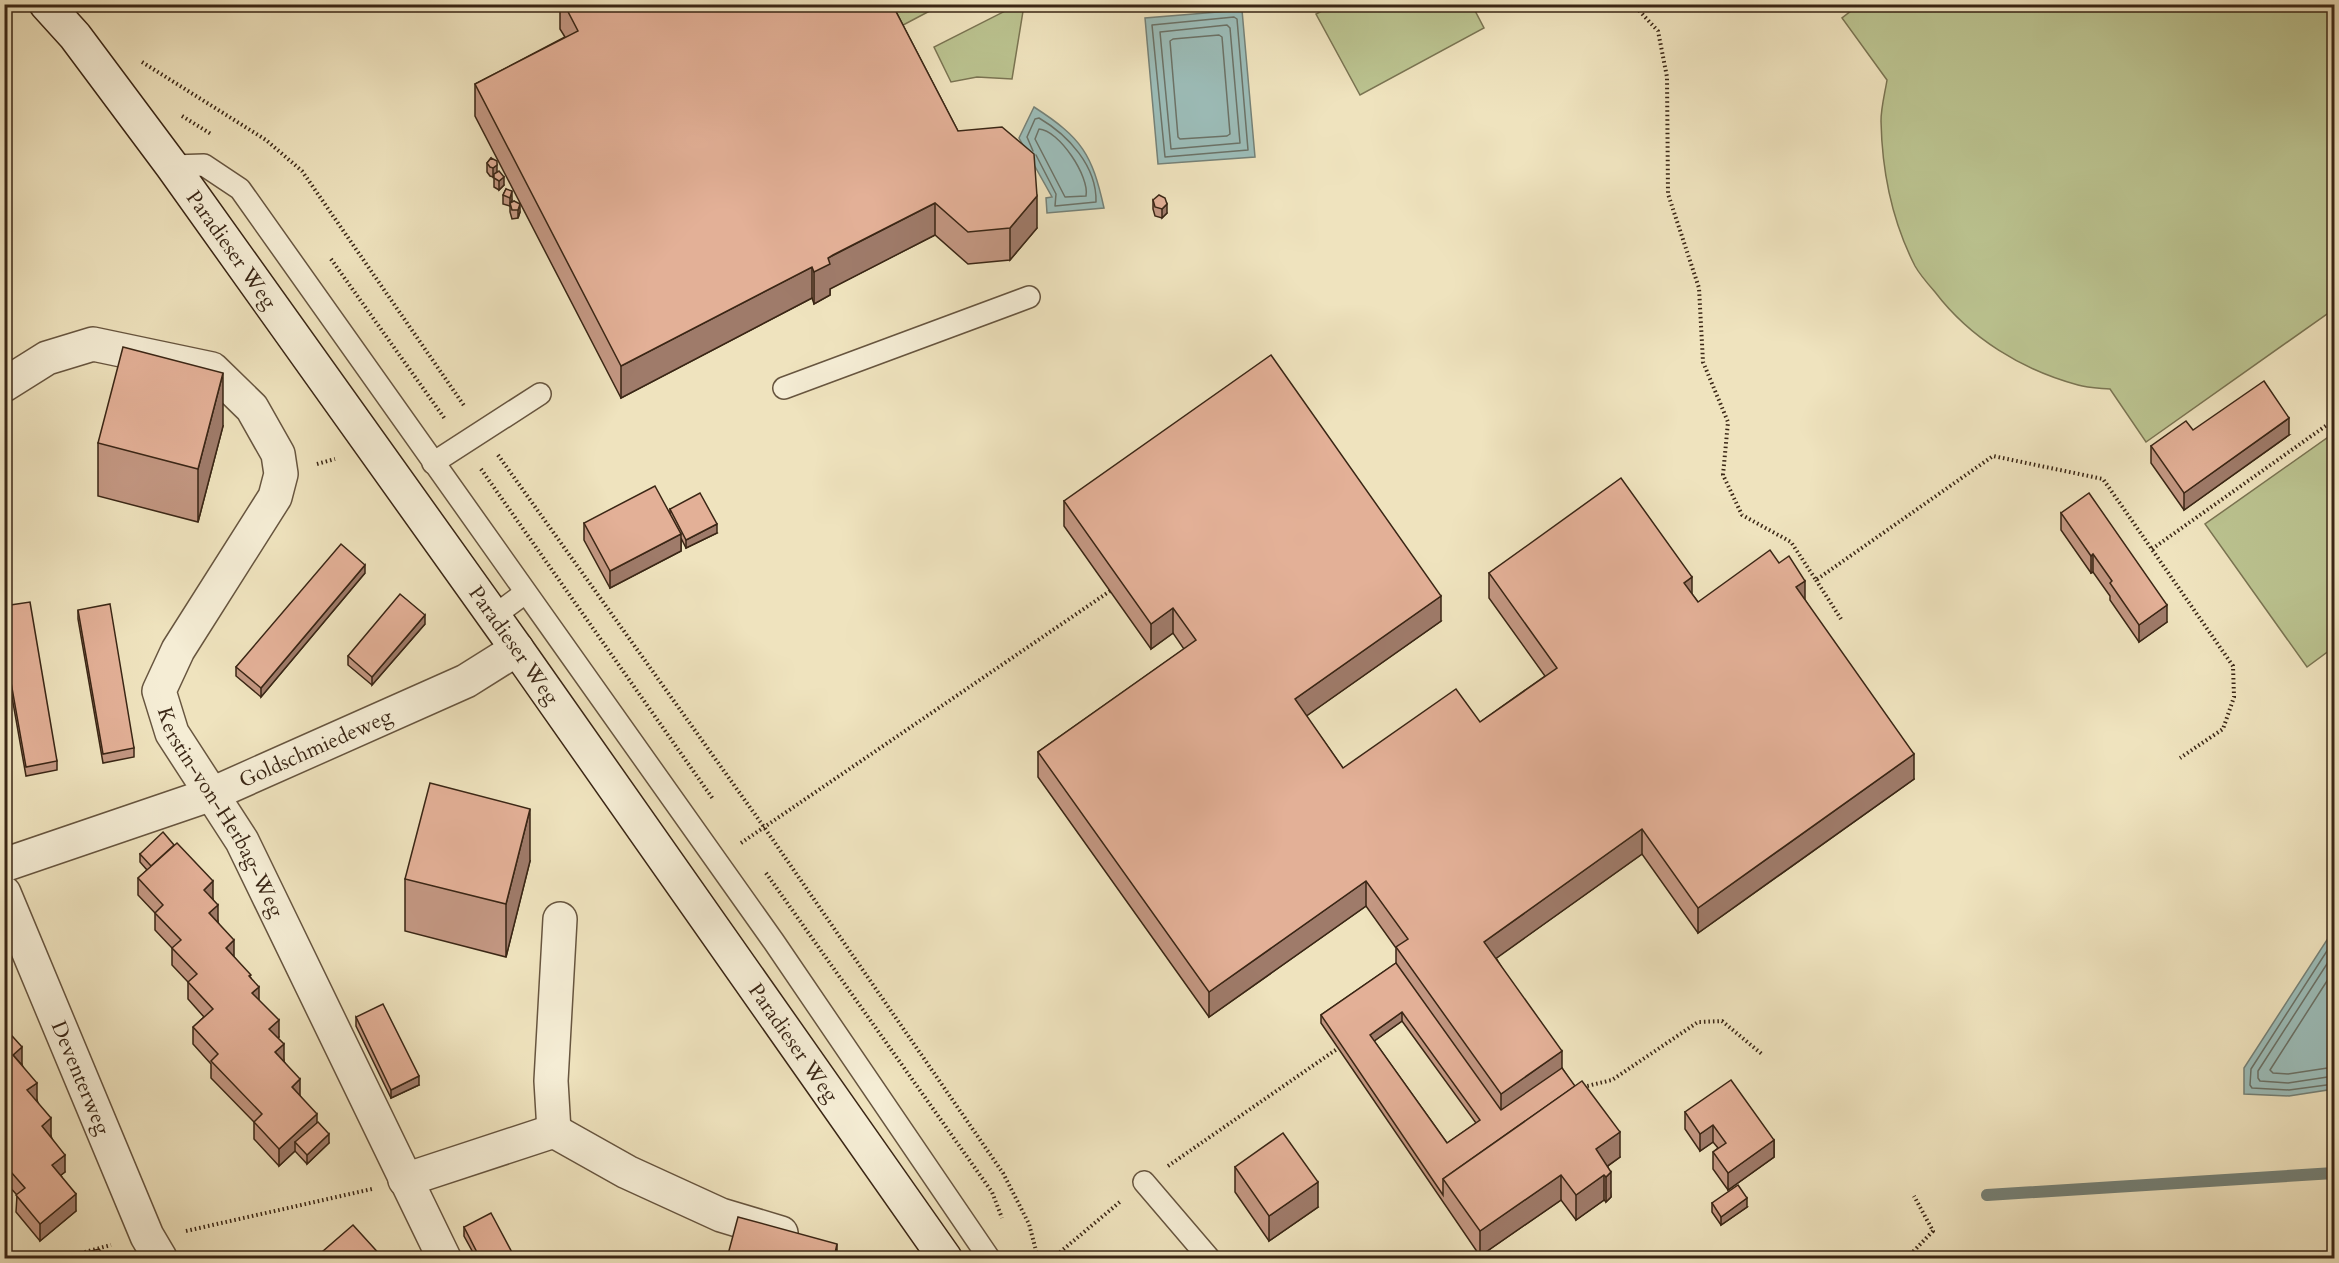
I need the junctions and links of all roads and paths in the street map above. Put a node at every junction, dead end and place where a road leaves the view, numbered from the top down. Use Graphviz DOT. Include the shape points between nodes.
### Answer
graph roads {
  1 [pos="46,4"];
  2 [pos="59,4"];
  3 [pos="1633,4"];
  4 [pos="75,36"];
  5 [pos="136,58"];
  6 [pos="172,166"];
  7 [pos="1029,297"];
  8 [pos="4,385"];
  9 [pos="784,388"];
  10 [pos="540,394"];
  11 [pos="2334,420"];
  12 [pos="481,431"];
  13 [pos="433,462"];
  14 [pos="2152,549"];
  15 [pos="1816,580"];
  16 [pos="1110,591"];
  17 [pos="525,593"];
  18 [pos="494,616"];
  19 [pos="1841,619"];
  20 [pos="518,649"];
  21 [pos="2180,758"];
  22 [pos="212,794"];
  23 [pos="764,827"];
  24 [pos="717,860"];
  25 [pos="4,865"];
  26 [pos="4,893"];
  27 [pos="560,919"];
  28 [pos="1337,1049"];
  29 [pos="1763,1054"];
  30 [pos="1581,1087"];
  31 [pos="554,1131"];
  32 [pos="405,1180"];
  33 [pos="1144,1182"];
  34 [pos="1914,1196"];
  35 [pos="801,1240"];
  36 [pos="154,1247"];
  37 [pos="63,1258"];
  38 [pos="444,1258"];
  39 [pos="945,1258"];
  40 [pos="989,1258"];
  41 [pos="1038,1258"];
  42 [pos="1053,1258"];
  43 [pos="1209,1258"];
  44 [pos="1907,1258"];
  1 -- 4 [label="street, Paradieser Weg"];
  2 -- 4 [label="street, Paradieser Weg"];
  3 -- 15 [label="path" via="1658,31 1667,77 1668,194 1699,288 1703,362 1728,422 1723,475 1742,515 1791,542"];
  4 -- 6 [label="street, Paradieser Weg"];
  5 -- 12 [label="path" via="266,140 302,171"];
  6 -- 13 [label="lane" via="204,165 240,189"];
  6 -- 18 [label="street, Paradieser Weg"];
  7 -- 9 [label="lane"];
  8 -- 22 [label="street, Kerstin-von-Herbag-Weg" via="47,358 93,344 212,369 252,408 278,454 281,474 275,497 178,650 159,691 172,733"];
  10 -- 12 [label="lane"];
  11 -- 14 [label="path"];
  12 -- 13 [label="lane"];
  12 -- 23 [label="path"];
  13 -- 17 [label="lane"];
  14 -- 15 [label="path" via="2103,479 1993,456"];
  14 -- 21 [label="path" via="2233,666 2234,698 2223,729"];
  15 -- 19 [label="path"];
  16 -- 23 [label="path"];
  17 -- 18 [label="lane"];
  17 -- 24 [label="lane"];
  18 -- 20 [label="street, Paradieser Weg"];
  20 -- 22 [label="street, Goldschmiedeweg" via="466,681"];
  20 -- 39 [label="street, Paradieser Weg"];
  22 -- 25 [label="street, Goldschmiedeweg"];
  22 -- 32 [label="street, Kerstin-von-Herbag-Weg" via="242,841"];
  23 -- 24 [label="path"];
  23 -- 41 [label="path" via="1003,1173 1029,1224"];
  24 -- 40 [label="lane"];
  26 -- 36 [label="street, Deventerweg"];
  27 -- 31 [label="street" via="551,1081"];
  28 -- 33 [label="path"];
  29 -- 30 [label="path" via="1722,1021 1698,1022 1612,1080"];
  31 -- 32 [label="street"];
  31 -- 35 [label="street" via="627,1172 721,1215"];
  32 -- 36 [label="path" via="183,1232"];
  32 -- 38 [label="street, Kerstin-von-Herbag-Weg"];
  33 -- 42 [label="path"];
  33 -- 43 [label="lane"];
  34 -- 44 [label="path" via="1933,1231"];
  36 -- 37 [label="path"];
}
